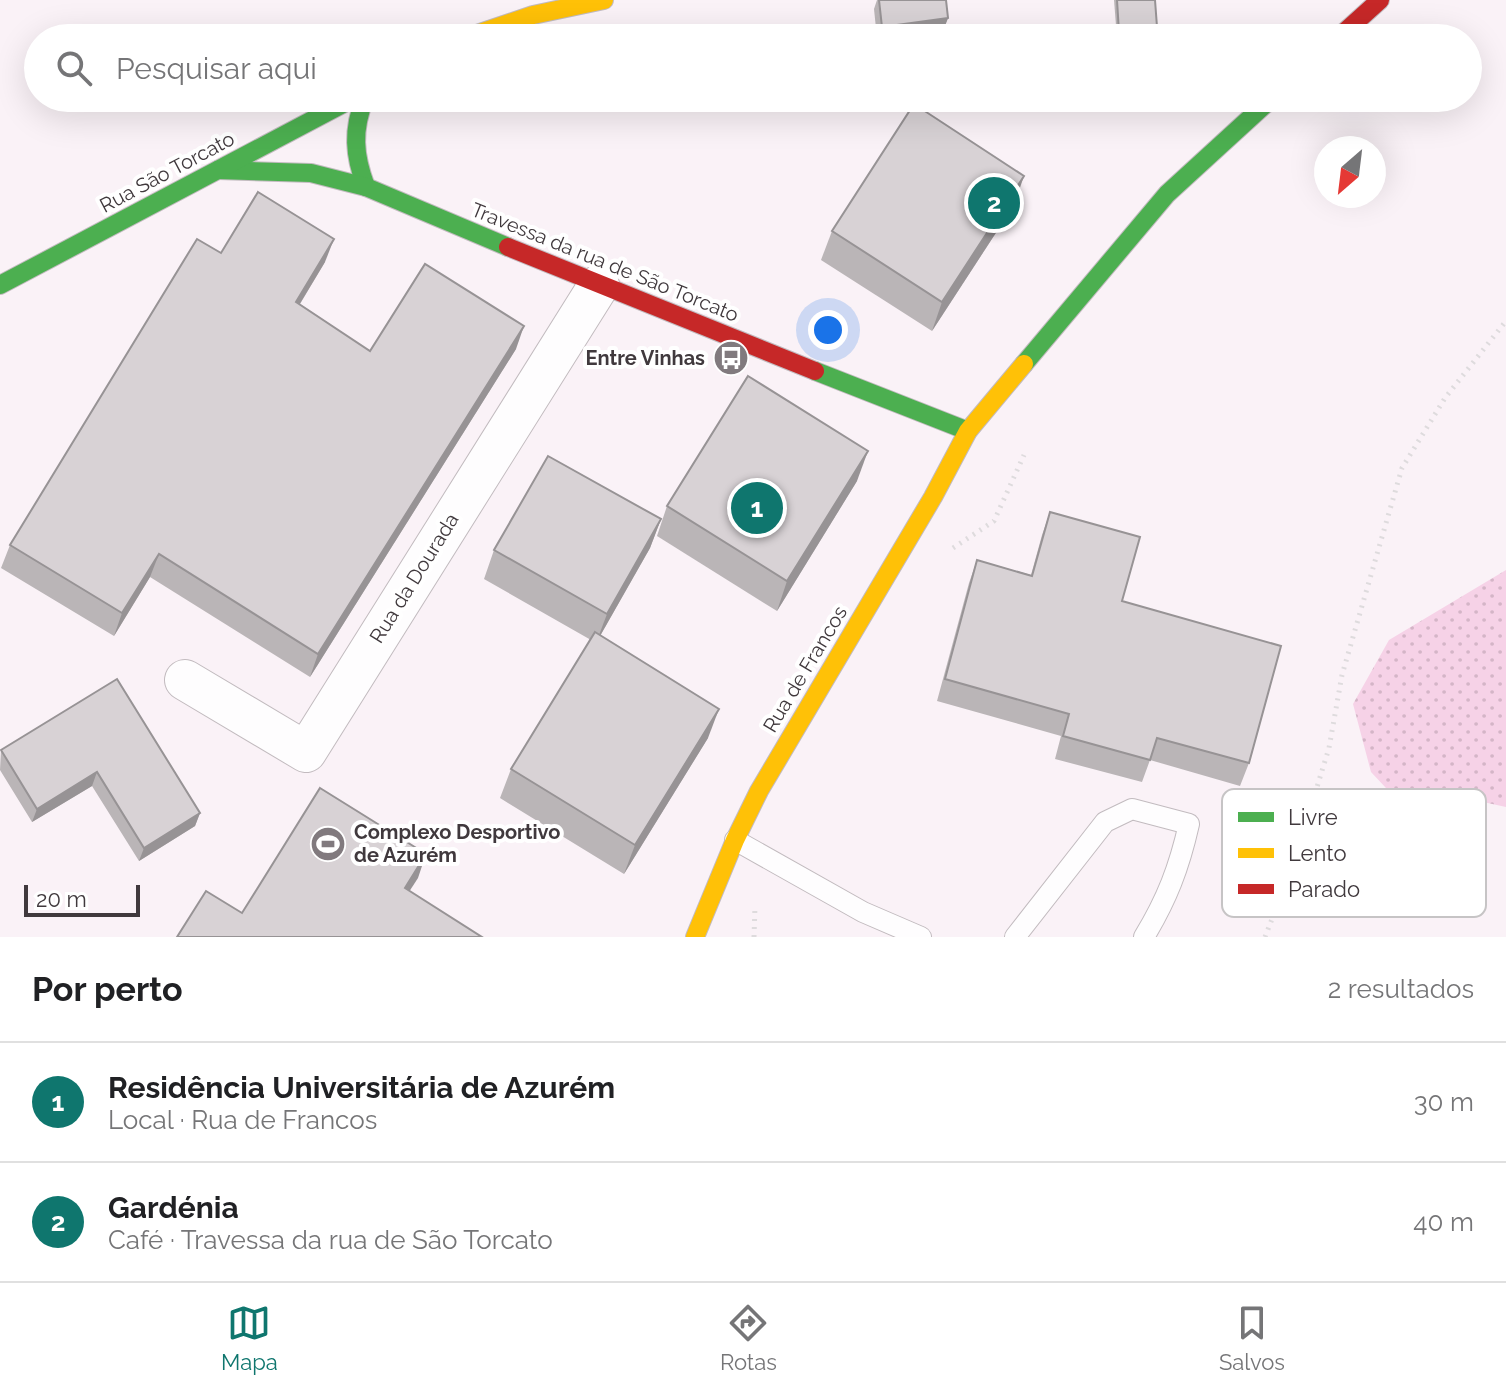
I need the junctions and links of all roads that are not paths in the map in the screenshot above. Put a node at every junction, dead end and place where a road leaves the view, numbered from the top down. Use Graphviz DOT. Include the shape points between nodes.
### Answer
graph roads {
  1 [pos="604,0"];
  2 [pos="1380,0"];
  3 [pos="504,24"];
  4 [pos="1353,24"];
  5 [pos="328,112"];
  6 [pos="358,112"];
  7 [pos="1257,112"];
  8 [pos="218,170"];
  9 [pos="366,187"];
  10 [pos="0,285"];
  11 [pos="599,285"];
  12 [pos="968,431"];
  13 [pos="185,680"];
  14 [pos="735,840"];
  15 [pos="695,937"];
  16 [pos="921,937"];
  17 [pos="1015,937"];
  18 [pos="1144,937"];
  1 -- 3 [label="street"];
  2 -- 4 [label="street"];
  5 -- 8 [label="street, Rua São Torcato"];
  6 -- 9 [label="street" via="354,121 357,161"];
  7 -- 12 [label="street, Rua de Francos" via="1167,194"];
  8 -- 9 [label="street, Travessa da rua de São Torcato" via="311,173"];
  8 -- 10 [label="street, Rua São Torcato"];
  9 -- 11 [label="street, Travessa da rua de São Torcato"];
  11 -- 12 [label="street, Travessa da rua de São Torcato"];
  11 -- 13 [label="street, Rua da Dourada" via="306,752"];
  12 -- 14 [label="street, Rua de Francos"];
  14 -- 15 [label="street, Rua de Francos"];
  14 -- 16 [label="lane" via="863,912"];
  17 -- 18 [label="lane" via="1105,822 1132,809 1189,824 1166,901"];
}
